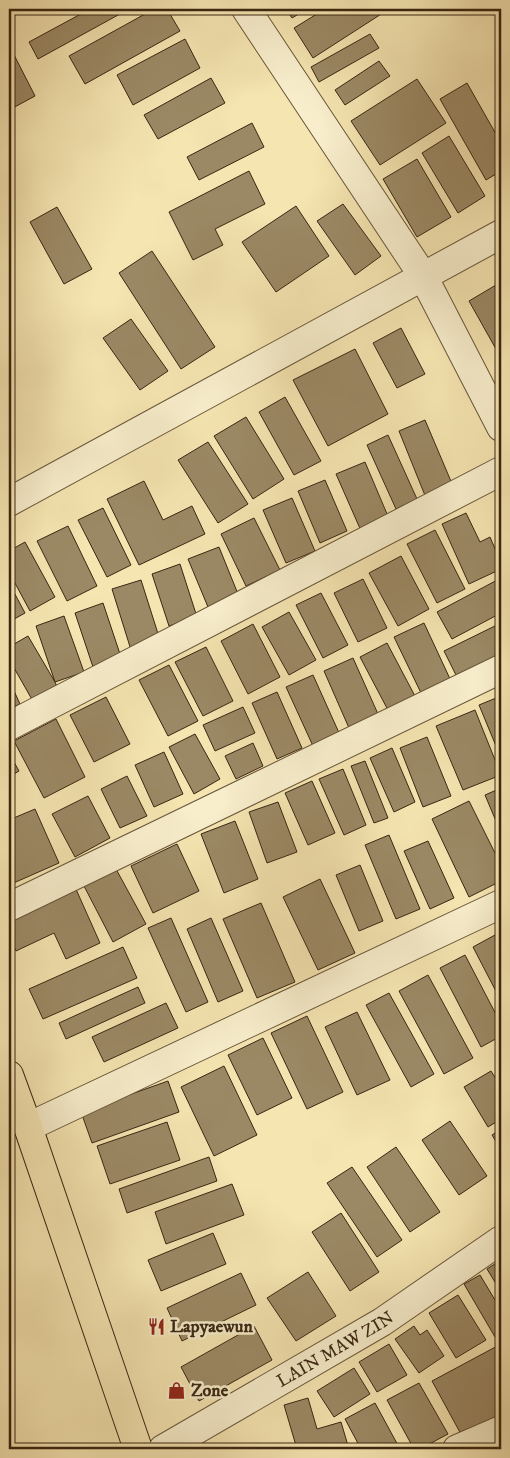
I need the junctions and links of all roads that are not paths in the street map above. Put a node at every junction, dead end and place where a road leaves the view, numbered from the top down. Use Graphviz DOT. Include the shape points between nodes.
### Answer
graph roads {
  1 [pos="246,9"];
  2 [pos="501,234"];
  3 [pos="423,276"];
  4 [pos="501,427"];
  5 [pos="501,471"];
  6 [pos="9,502"];
  7 [pos="501,669"];
  8 [pos="9,726"];
  9 [pos="501,904"];
  10 [pos="9,907"];
  11 [pos="9,1076"];
  12 [pos="28,1127"];
  13 [pos="501,1240"];
  14 [pos="501,1430"];
  15 [pos="138,1449"];
  16 [pos="163,1449"];
  17 [pos="457,1449"];
  1 -- 3 [label="street"];
  2 -- 3 [label="street"];
  3 -- 4 [label="street"];
  3 -- 6 [label="street"];
  5 -- 8 [label="street"];
  7 -- 10 [label="street"];
  9 -- 12 [label="street"];
  11 -- 12 [label="main road"];
  12 -- 15 [label="main road"];
  13 -- 16 [label="street, LAIN MAW ZIN" via="382,1322"];
  14 -- 17 [label="street"];
}
